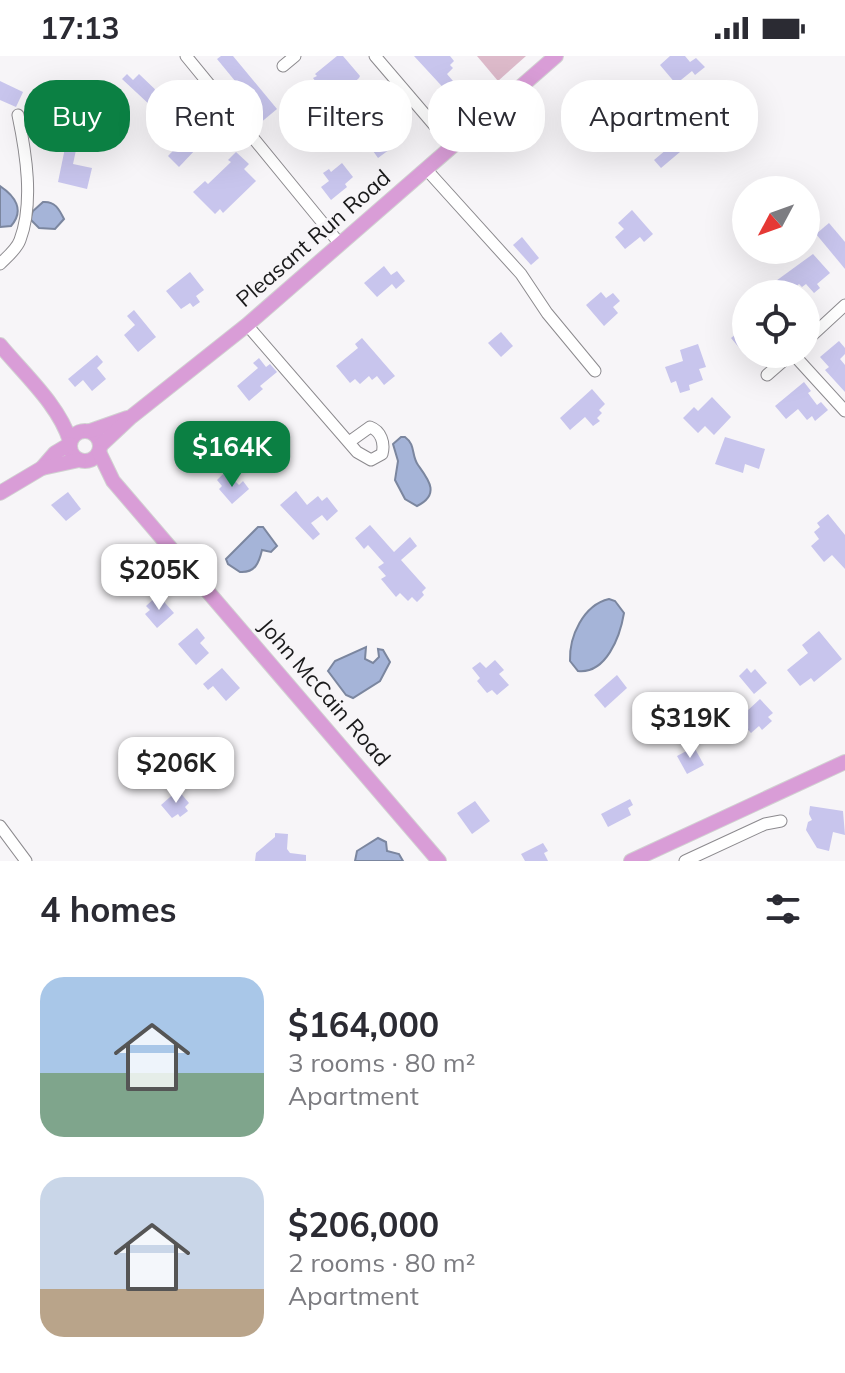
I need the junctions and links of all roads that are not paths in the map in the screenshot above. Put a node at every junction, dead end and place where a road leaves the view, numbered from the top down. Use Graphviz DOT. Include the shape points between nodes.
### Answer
graph roads {
  1 [pos="186,56"];
  2 [pos="295,56"];
  3 [pos="375,56"];
  4 [pos="556,56"];
  5 [pos="283,66"];
  6 [pos="528,80"];
  7 [pos="18,115"];
  8 [pos="428,118"];
  9 [pos="445,152"];
  10 [pos="426,169"];
  11 [pos="340,244"];
  12 [pos="0,264"];
  13 [pos="845,305"];
  14 [pos="247,325"];
  15 [pos="820,328"];
  16 [pos="0,345"];
  17 [pos="775,368"];
  18 [pos="805,368"];
  19 [pos="595,371"];
  20 [pos="767,375"];
  21 [pos="52,408"];
  22 [pos="845,411"];
  23 [pos="131,417"];
  24 [pos="89,428"];
  25 [pos="349,442"];
  26 [pos="70,443"];
  27 [pos="100,449"];
  28 [pos="84,464"];
  29 [pos="42,468"];
  30 [pos="113,481"];
  31 [pos="0,493"];
  32 [pos="206,552"];
  33 [pos="189,567"];
  34 [pos="845,762"];
  35 [pos="781,821"];
  36 [pos="0,826"];
  37 [pos="656,856"];
  38 [pos="26,861"];
  39 [pos="439,861"];
  40 [pos="631,861"];
  41 [pos="685,861"];
  1 -- 11 [label="street"];
  2 -- 5 [label="street"];
  3 -- 8 [label="street"];
  4 -- 6 [label="main road, Pleasant Run Road"];
  7 -- 12 [label="street" via="26,213 20,244"];
  9 -- 10 [label="main road, Pleasant Run Road"];
  10 -- 11 [label="main road, Pleasant Run Road"];
  10 -- 19 [label="street" via="521,274"];
  11 -- 14 [label="main road, Pleasant Run Road"];
  13 -- 15 [label="street"];
  14 -- 23 [label="main road, Pleasant Run Road"];
  14 -- 25 [label="street"];
  16 -- 21 [label="main road"];
  17 -- 20 [label="street"];
  18 -- 22 [label="street"];
  21 -- 24 [label="main road"];
  21 -- 26 [label="main road"];
  23 -- 24 [label="main road, Pleasant Run Road"];
  23 -- 27 [label="main road, Pleasant Run Road"];
  24 -- 26 [label="main road"];
  24 -- 27 [label="main road"];
  26 -- 28 [label="main road" via="73,455"];
  26 -- 29 [label="main road"];
  27 -- 28 [label="main road"];
  27 -- 30 [label="main road, John McCain Road"];
  28 -- 29 [label="main road"];
  28 -- 30 [label="main road, John McCain Road"];
  29 -- 31 [label="main road"];
  30 -- 33 [label="main road, John McCain Road"];
  32 -- 33 [label="street"];
  33 -- 39 [label="main road, John McCain Road"];
  34 -- 37 [label="main road"];
  35 -- 41 [label="street"];
  36 -- 38 [label="street"];
  37 -- 40 [label="main road"];
}
